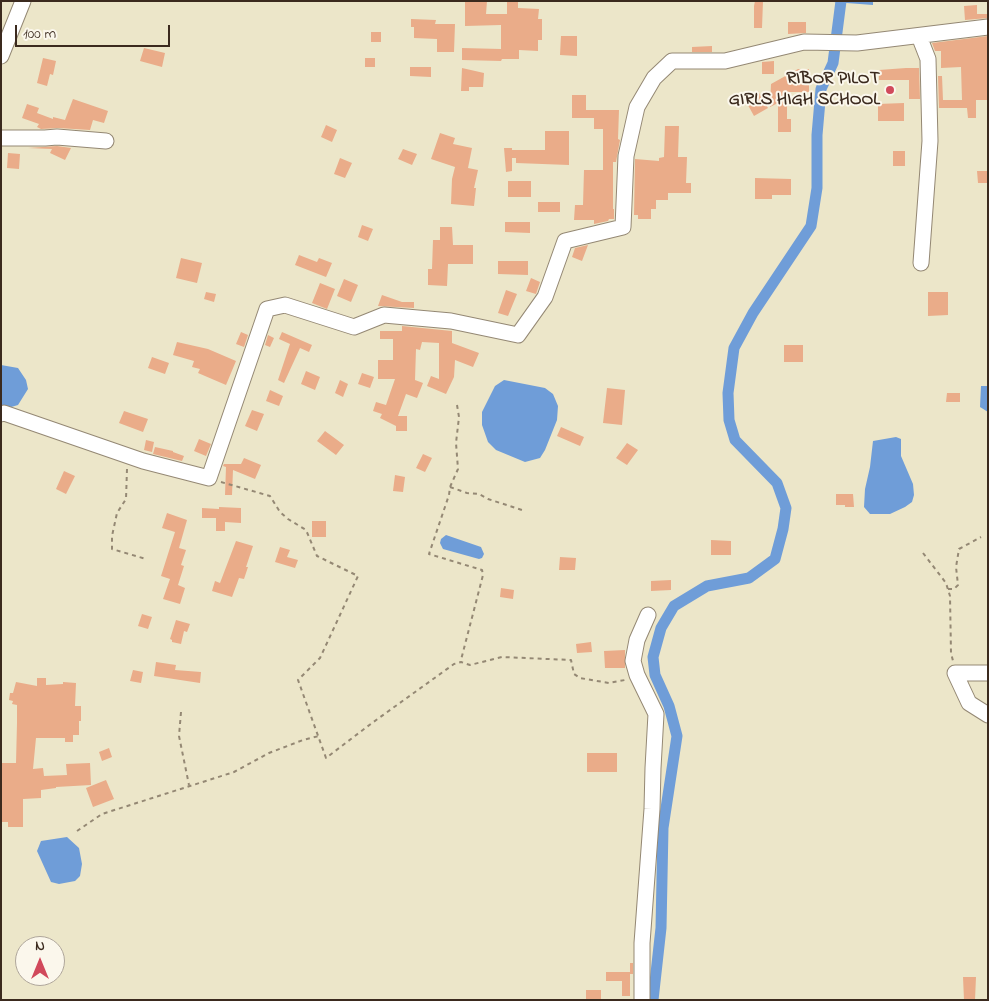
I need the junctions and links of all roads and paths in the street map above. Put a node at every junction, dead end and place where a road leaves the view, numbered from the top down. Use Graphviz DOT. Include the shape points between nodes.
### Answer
graph roads {
  1 [pos="24,1"];
  2 [pos="988,27"];
  3 [pos="919,36"];
  4 [pos="1,56"];
  5 [pos="1,138"];
  6 [pos="106,141"];
  7 [pos="921,263"];
  8 [pos="457,405"];
  9 [pos="1,414"];
  10 [pos="132,458"];
  11 [pos="209,478"];
  12 [pos="450,487"];
  13 [pos="522,510"];
  14 [pos="981,537"];
  15 [pos="923,553"];
  16 [pos="146,559"];
  17 [pos="948,589"];
  18 [pos="648,615"];
  19 [pos="461,660"];
  20 [pos="955,673"];
  21 [pos="988,673"];
  22 [pos="639,678"];
  23 [pos="181,712"];
  24 [pos="988,715"];
  25 [pos="318,736"];
  26 [pos="189,785"];
  27 [pos="77,831"];
  28 [pos="642,1000"];
  1 -- 4 [label="street"];
  2 -- 3 [label="street"];
  3 -- 7 [label="street" via="928,59 930,141"];
  3 -- 11 [label="street" via="858,43 804,42 725,61 672,61 654,78 637,107 626,156 623,227 565,241 545,297 518,335 451,322 384,315 354,327 285,305 267,309"];
  5 -- 6 [label="street" via="57,137"];
  8 -- 12 [label="path" via="458,469"];
  9 -- 10 [label="street"];
  10 -- 11 [label="street"];
  10 -- 16 [label="path" via="127,470 126,499 117,514 112,536 112,550"];
  11 -- 25 [label="path" via="270,496 280,512 306,530 317,556 358,576 320,658 298,680"];
  12 -- 13 [label="path"];
  12 -- 19 [label="path" via="429,554 482,570 483,575"];
  14 -- 17 [label="path" via="959,549 958,585"];
  15 -- 17 [label="path"];
  17 -- 20 [label="path"];
  18 -- 22 [label="street" via="637,640 633,661"];
  20 -- 21 [label="street"];
  20 -- 24 [label="street" via="969,703"];
  22 -- 25 [label="path" via="609,683 580,678 574,674 571,660 502,657 470,665 461,662 326,758"];
  22 -- 28 [label="street" via="656,714 642,943"];
  23 -- 26 [label="path" via="179,736"];
  25 -- 26 [label="path" via="269,753 234,772"];
  26 -- 27 [label="path" via="102,814"];
}
